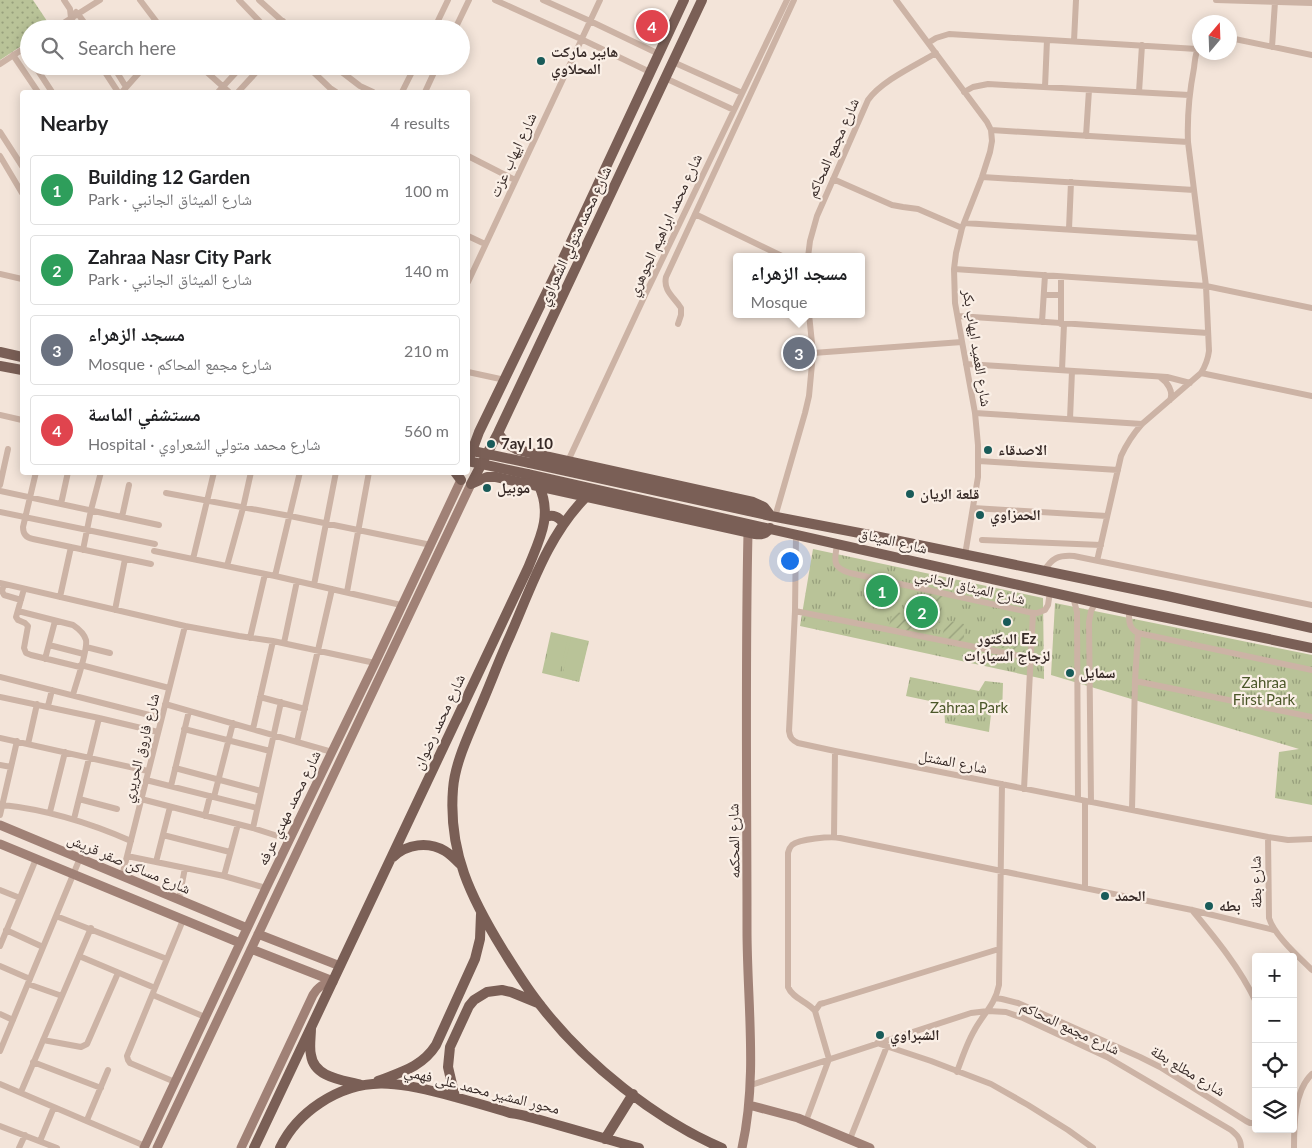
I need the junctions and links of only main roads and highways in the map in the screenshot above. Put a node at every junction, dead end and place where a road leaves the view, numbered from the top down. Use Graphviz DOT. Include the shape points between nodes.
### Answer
graph roads {
  1 [pos="684,0"];
  2 [pos="699,2"];
  3 [pos="520,348"];
  4 [pos="0,352"];
  5 [pos="536,354"];
  6 [pos="20,357"];
  7 [pos="0,366"];
  8 [pos="512,367"];
  9 [pos="20,370"];
  10 [pos="526,373"];
  11 [pos="479,432"];
  12 [pos="498,433"];
  13 [pos="470,438"];
  14 [pos="516,449"];
  15 [pos="470,450"];
  16 [pos="470,457"];
  17 [pos="470,462"];
  18 [pos="511,480"];
  19 [pos="471,484"];
  20 [pos="539,486"];
  21 [pos="586,497"];
  22 [pos="546,516"];
  23 [pos="773,516"];
  24 [pos="563,523"];
  25 [pos="770,528"];
  26 [pos="1194,602"];
  27 [pos="1222,608"];
  28 [pos="1190,622"];
  29 [pos="1218,628"];
  30 [pos="1312,628"];
  31 [pos="1312,648"];
  32 [pos="390,860"];
  33 [pos="460,864"];
  34 [pos="481,913"];
  35 [pos="539,1003"];
  36 [pos="312,1024"];
  37 [pos="366,1084"];
  38 [pos="633,1094"];
  39 [pos="455,1097"];
  40 [pos="605,1139"];
  41 [pos="254,1148"];
  42 [pos="280,1148"];
  43 [pos="639,1148"];
  44 [pos="722,1148"];
  1 -- 3 [label="main road, شارع محمد متولي الشعراوي"];
  2 -- 5 [label="main road, شارع محمد متولي الشعراوي"];
  3 -- 5 [label="main road" via="525,356"];
  3 -- 8 [label="main road, شارع محمد متولي الشعراوي"];
  4 -- 6 [label="main road"];
  5 -- 10 [label="main road, شارع محمد متولي الشعراوي"];
  7 -- 9 [label="main road"];
  8 -- 10 [label="main road" via="522,365"];
  8 -- 11 [label="main road, شارع محمد متولي الشعراوي"];
  10 -- 12 [label="main road, شارع محمد متولي الشعراوي"];
  11 -- 13 [label="main road"];
  11 -- 16 [label="main road, شارع محمد متولي الشعراوي"];
  12 -- 14 [label="main road, شارع الميثاق"];
  12 -- 19 [label="main road, شارع محمد متولي الشعراوي"];
  14 -- 18 [label="main road" via="508,464"];
  14 -- 23 [label="main road, شارع الميثاق" via="753,502"];
  15 -- 23 [label="main road, bridge"];
  17 -- 25 [label="main road, bridge"];
  18 -- 19 [label="main road, شارع الميثاق" via="492,477"];
  18 -- 20 [label="main road, شارع الميثاق"];
  20 -- 21 [label="main road, شارع الميثاق"];
  20 -- 22 [label="main road, شارع محمد رضوان"];
  21 -- 24 [label="main road, شارع محمد رضوان"];
  21 -- 25 [label="main road, شارع الميثاق" via="748,533 760,535"];
  22 -- 24 [label="main road" via="555,516"];
  22 -- 32 [label="main road, شارع محمد رضوان" via="528,568"];
  23 -- 26 [label="main road, شارع الميثاق"];
  24 -- 33 [label="main road, شارع محمد رضوان" via="496,667 455,776 453,825"];
  25 -- 28 [label="main road, شارع الميثاق"];
  26 -- 27 [label="main road, شارع الميثاق"];
  26 -- 28 [label="main road" via="1196,613"];
  27 -- 29 [label="main road" via="1216,618"];
  27 -- 30 [label="main road, شارع الميثاق"];
  28 -- 29 [label="main road, شارع الميثاق"];
  29 -- 31 [label="main road, شارع الميثاق"];
  32 -- 33 [label="main road" via="406,848 426,845 446,851"];
  32 -- 36 [label="main road, شارع محمد رضوان"];
  33 -- 34 [label="main road, شارع محمد رضوان"];
  34 -- 35 [label="main road"];
  34 -- 37 [label="main road" via="475,959 432,1052 414,1066"];
  35 -- 38 [label="main road" via="592,1062"];
  35 -- 39 [label="main road" via="502,990 487,992 474,1000 450,1047 448,1067"];
  36 -- 37 [label="main road" via="310,1053 315,1067 327,1075"];
  36 -- 41 [label="main road"];
  37 -- 39 [label="main road, محور المشير محمد على فهمي" via="410,1085"];
  37 -- 42 [label="main road, محور المشير محمد على فهمي" via="337,1094 313,1108 292,1127"];
  38 -- 40 [label="main road"];
  38 -- 44 [label="main road" via="674,1123"];
  39 -- 40 [label="main road, محور المشير محمد على فهمي"];
  40 -- 43 [label="main road, محور المشير محمد على فهمي"];
}
